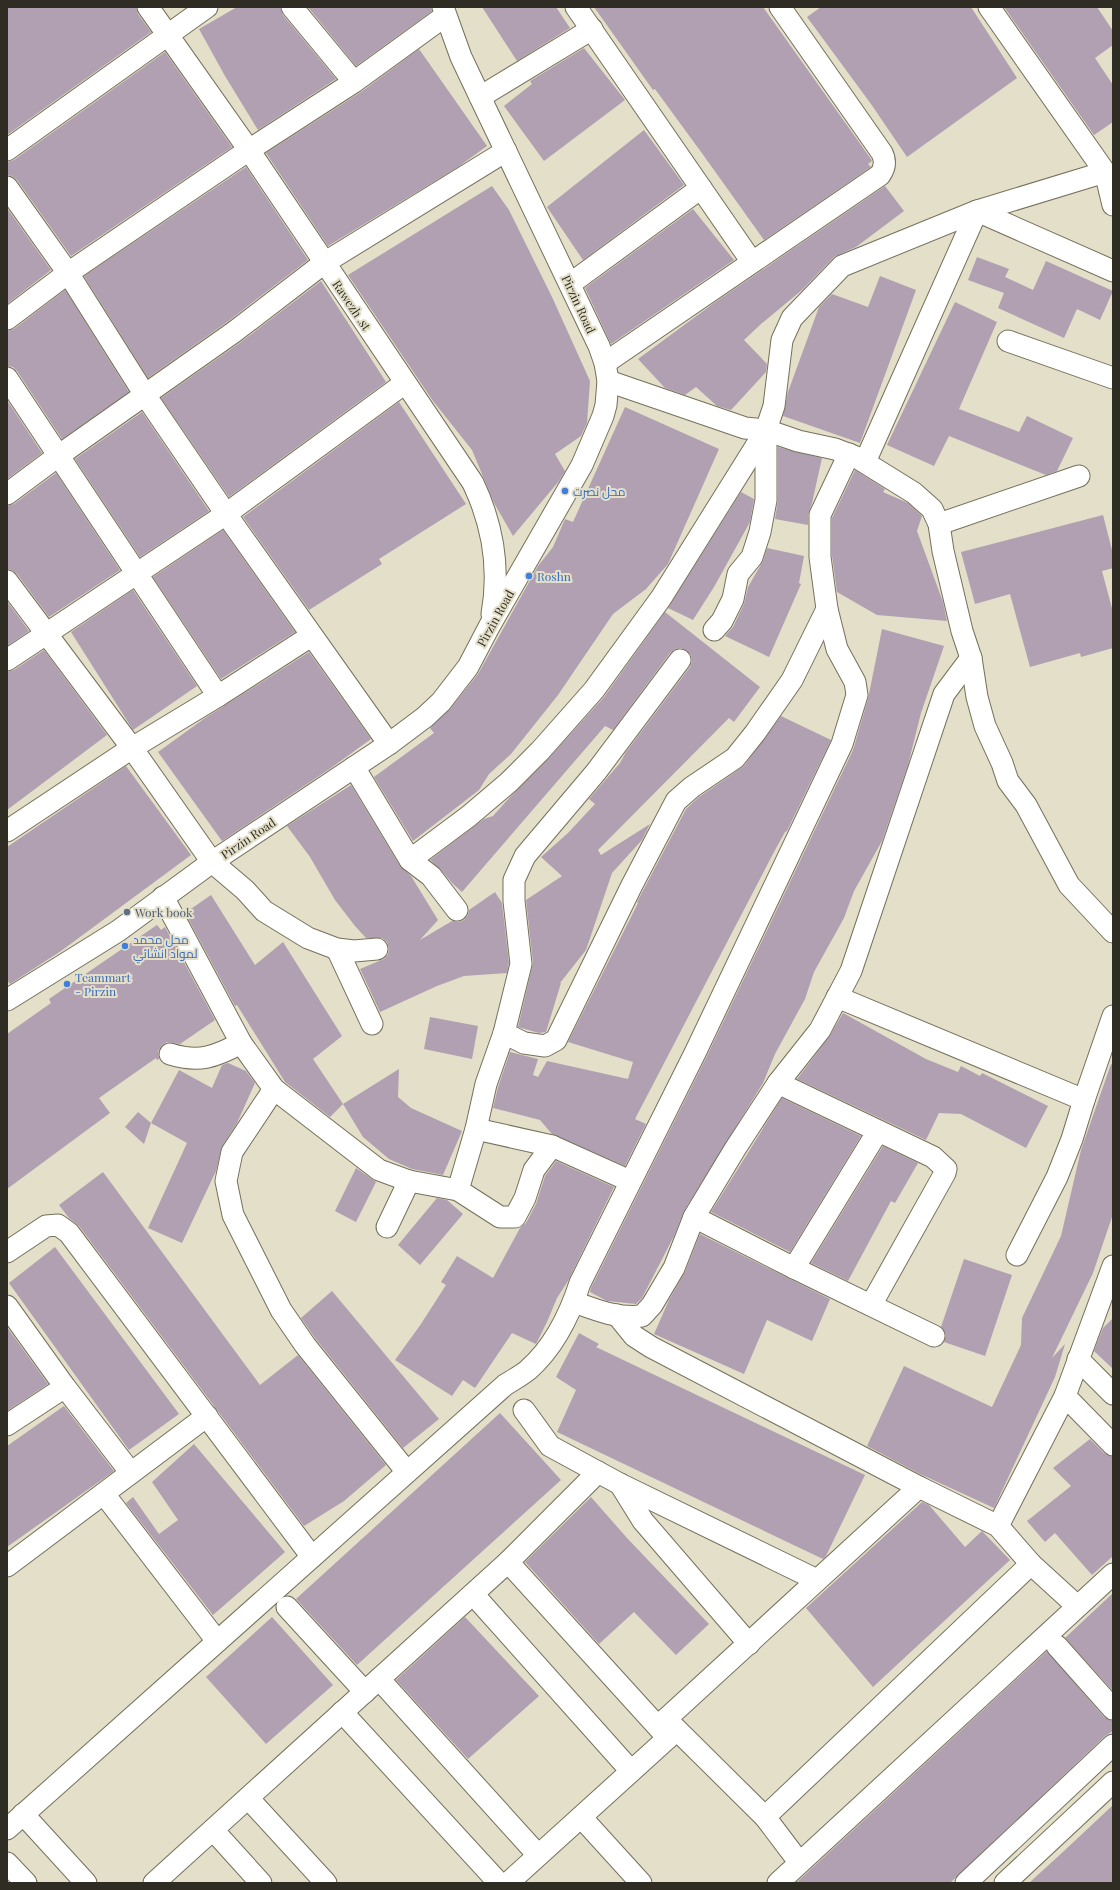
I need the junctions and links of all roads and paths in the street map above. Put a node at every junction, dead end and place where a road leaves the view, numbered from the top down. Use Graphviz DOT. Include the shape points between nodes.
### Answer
graph roads {
  1 [pos="148,7"];
  2 [pos="207,7"];
  3 [pos="292,7"];
  4 [pos="576,7"];
  5 [pos="989,7"];
  6 [pos="787,10"];
  7 [pos="444,12"];
  8 [pos="592,29"];
  9 [pos="167,35"];
  10 [pos="354,82"];
  11 [pos="480,97"];
  12 [pos="7,150"];
  13 [pos="249,150"];
  14 [pos="506,151"];
  15 [pos="1105,172"];
  16 [pos="7,187"];
  17 [pos="701,188"];
  18 [pos="1113,205"];
  19 [pos="977,211"];
  20 [pos="752,262"];
  21 [pos="324,264"];
  22 [pos="1113,271"];
  23 [pos="68,273"];
  24 [pos="570,284"];
  25 [pos="7,319"];
  26 [pos="1008,341"];
  27 [pos="607,372"];
  28 [pos="7,378"];
  29 [pos="1113,378"];
  30 [pos="405,382"];
  31 [pos="146,395"];
  32 [pos="766,430"];
  33 [pos="58,456"];
  34 [pos="857,458"];
  35 [pos="1079,476"];
  36 [pos="7,494"];
  37 [pos="226,514"];
  38 [pos="939,524"];
  39 [pos="136,574"];
  40 [pos="7,581"];
  41 [pos="827,609"];
  42 [pos="490,625"];
  43 [pos="714,630"];
  44 [pos="46,634"];
  45 [pos="311,636"];
  46 [pos="972,658"];
  47 [pos="7,660"];
  48 [pos="680,660"];
  49 [pos="218,696"];
  50 [pos="390,744"];
  51 [pos="132,748"];
  52 [pos="354,767"];
  53 [pos="7,831"];
  54 [pos="410,860"];
  55 [pos="212,862"];
  56 [pos="163,897"];
  57 [pos="457,910"];
  58 [pos="1113,932"];
  59 [pos="337,949"];
  60 [pos="377,949"];
  61 [pos="837,997"];
  62 [pos="7,1000"];
  63 [pos="1113,1016"];
  64 [pos="372,1024"];
  65 [pos="504,1033"];
  66 [pos="241,1043"];
  67 [pos="170,1054"];
  68 [pos="778,1083"];
  69 [pos="274,1089"];
  70 [pos="1084,1100"];
  71 [pos="476,1129"];
  72 [pos="878,1131"];
  73 [pos="552,1146"];
  74 [pos="409,1181"];
  75 [pos="630,1181"];
  76 [pos="458,1190"];
  77 [pos="694,1217"];
  78 [pos="387,1227"];
  79 [pos="7,1252"];
  80 [pos="1017,1255"];
  81 [pos="1113,1266"];
  82 [pos="794,1268"];
  83 [pos="574,1302"];
  84 [pos="871,1305"];
  85 [pos="7,1306"];
  86 [pos="617,1315"];
  87 [pos="934,1336"];
  88 [pos="1078,1359"];
  89 [pos="65,1387"];
  90 [pos="1113,1394"];
  91 [pos="1065,1396"];
  92 [pos="524,1410"];
  93 [pos="207,1416"];
  94 [pos="7,1425"];
  95 [pos="1113,1445"];
  96 [pos="407,1472"];
  97 [pos="598,1472"];
  98 [pos="131,1473"];
  99 [pos="620,1484"];
  100 [pos="919,1487"];
  101 [pos="104,1494"];
  102 [pos="998,1526"];
  103 [pos="312,1557"];
  104 [pos="508,1562"];
  105 [pos="1032,1564"];
  106 [pos="7,1566"];
  107 [pos="1113,1574"];
  108 [pos="817,1580"];
  109 [pos="473,1594"];
  110 [pos="1077,1606"];
  111 [pos="286,1607"];
  112 [pos="217,1641"];
  113 [pos="749,1644"];
  114 [pos="1057,1646"];
  115 [pos="372,1686"];
  116 [pos="1113,1709"];
  117 [pos="342,1712"];
  118 [pos="667,1728"];
  119 [pos="1113,1745"];
  120 [pos="631,1771"];
  121 [pos="1113,1782"];
  122 [pos="248,1798"];
  123 [pos="23,1814"];
  124 [pos="580,1816"];
  125 [pos="765,1817"];
  126 [pos="7,1829"];
  127 [pos="212,1830"];
  128 [pos="538,1855"];
  129 [pos="7,1862"];
  130 [pos="799,1862"];
  131 [pos="26,1883"];
  132 [pos="86,1883"];
  133 [pos="154,1883"];
  134 [pos="262,1883"];
  135 [pos="326,1883"];
  136 [pos="499,1883"];
  137 [pos="508,1883"];
  138 [pos="641,1883"];
  139 [pos="778,1883"];
  140 [pos="966,1883"];
  141 [pos="1005,1883"];
  1 -- 9 [label="street, Rawezh .st"];
  2 -- 9 [label="street"];
  3 -- 10 [label="street"];
  4 -- 8 [label="street"];
  5 -- 15 [label="street"];
  6 -- 20 [label="street" via="882,153 885,164 880,175"];
  7 -- 10 [label="street"];
  7 -- 11 [label="street, Pirzin Road"];
  8 -- 11 [label="street"];
  8 -- 17 [label="street"];
  9 -- 12 [label="street"];
  9 -- 13 [label="street, Rawezh .st"];
  10 -- 13 [label="street"];
  11 -- 14 [label="street, Pirzin Road"];
  13 -- 21 [label="street, Rawezh .st"];
  13 -- 23 [label="street"];
  14 -- 21 [label="street"];
  14 -- 24 [label="street, Pirzin Road"];
  15 -- 18 [label="street"];
  15 -- 19 [label="street"];
  16 -- 23 [label="street"];
  17 -- 20 [label="street"];
  17 -- 24 [label="street"];
  19 -- 22 [label="street"];
  19 -- 32 [label="street" via="842,266 792,318 782,340 774,406"];
  19 -- 34 [label="street"];
  20 -- 27 [label="street"];
  21 -- 30 [label="street, Rawezh .st"];
  21 -- 31 [label="street"];
  23 -- 25 [label="street"];
  23 -- 31 [label="street"];
  24 -- 27 [label="street, Pirzin Road"];
  26 -- 29 [label="street"];
  27 -- 32 [label="street" via="745,428"];
  27 -- 42 [label="street, Pirzin Road" via="606,405 582,465"];
  28 -- 33 [label="street"];
  30 -- 37 [label="street"];
  30 -- 42 [label="street, Rawezh .st" via="462,466 483,504 495,564 496,584"];
  31 -- 33 [label="street"];
  31 -- 37 [label="street"];
  32 -- 34 [label="street" via="798,441 835,449"];
  32 -- 43 [label="street" via="766,500 760,532 752,557 738,574 733,599 722,621"];
  32 -- 54 [label="street" via="661,598 594,690 509,782"];
  33 -- 36 [label="street"];
  33 -- 39 [label="street"];
  34 -- 38 [label="street" via="914,493 932,509"];
  34 -- 41 [label="street" via="820,515 820,558"];
  35 -- 38 [label="street"];
  37 -- 39 [label="street"];
  37 -- 45 [label="street"];
  38 -- 46 [label="street" via="951,588"];
  39 -- 44 [label="street"];
  39 -- 49 [label="street"];
  40 -- 44 [label="street"];
  41 -- 65 [label="street" via="792,680 747,743 735,758 676,801 556,1040 545,1046 524,1043"];
  41 -- 75 [label="street" via="837,649 854,682 857,695 842,744 695,1053"];
  42 -- 50 [label="street, Pirzin Road" via="456,685 425,717"];
  44 -- 47 [label="street"];
  44 -- 51 [label="street"];
  45 -- 49 [label="street"];
  45 -- 50 [label="street"];
  46 -- 58 [label="street" via="977,697 985,726 1008,781 1026,805 1069,885"];
  46 -- 61 [label="street" via="944,694 851,971"];
  48 -- 65 [label="street" via="596,772 522,862 514,880 521,964"];
  49 -- 51 [label="street"];
  50 -- 52 [label="street, Pirzin Road"];
  51 -- 53 [label="street"];
  51 -- 55 [label="street"];
  52 -- 54 [label="street"];
  52 -- 55 [label="street, Pirzin Road"];
  54 -- 57 [label="street" via="431,876"];
  55 -- 56 [label="street, Pirzin Road"];
  55 -- 59 [label="street" via="245,890 264,911 308,938"];
  56 -- 62 [label="street, Pirzin Road" via="95,947"];
  56 -- 66 [label="street"];
  59 -- 60 [label="street"];
  59 -- 64 [label="street"];
  61 -- 68 [label="street" via="820,1030"];
  61 -- 70 [label="street"];
  63 -- 70 [label="street"];
  65 -- 71 [label="street" via="486,1084"];
  66 -- 67 [label="street" via="214,1056 183,1058"];
  66 -- 69 [label="street"];
  68 -- 72 [label="street"];
  68 -- 77 [label="street"];
  69 -- 74 [label="street" via="379,1170"];
  69 -- 96 [label="street" via="232,1152 226,1181 233,1215 281,1310 305,1345"];
  70 -- 80 [label="street" via="1057,1177"];
  71 -- 73 [label="street"];
  71 -- 76 [label="street"];
  72 -- 82 [label="street"];
  72 -- 84 [label="street" via="933,1157 946,1169"];
  73 -- 75 [label="street"];
  73 -- 76 [label="street" via="534,1170 525,1198 515,1217 500,1217"];
  74 -- 76 [label="street"];
  74 -- 78 [label="street"];
  75 -- 83 [label="street" via="580,1283"];
  77 -- 82 [label="street"];
  77 -- 86 [label="street" via="674,1268 648,1312 642,1316"];
  79 -- 93 [label="street" via="46,1226 58,1225 69,1233"];
  81 -- 88 [label="street"];
  82 -- 84 [label="street"];
  83 -- 86 [label="street"];
  83 -- 96 [label="street" via="548,1348 528,1370 505,1385"];
  84 -- 87 [label="street"];
  85 -- 89 [label="street"];
  86 -- 100 [label="street" via="634,1336 651,1347"];
  88 -- 90 [label="street"];
  88 -- 91 [label="street"];
  89 -- 94 [label="street"];
  89 -- 98 [label="street"];
  91 -- 95 [label="street"];
  91 -- 102 [label="street"];
  92 -- 97 [label="street" via="550,1446"];
  93 -- 98 [label="street"];
  93 -- 103 [label="street"];
  96 -- 103 [label="street"];
  97 -- 99 [label="street"];
  97 -- 104 [label="street"];
  98 -- 101 [label="street"];
  99 -- 108 [label="street"];
  99 -- 113 [label="street" via="643,1521"];
  100 -- 102 [label="street"];
  100 -- 108 [label="street"];
  101 -- 106 [label="street"];
  101 -- 112 [label="street"];
  102 -- 105 [label="street"];
  103 -- 112 [label="street"];
  104 -- 109 [label="street"];
  104 -- 118 [label="street"];
  105 -- 110 [label="street"];
  105 -- 125 [label="street"];
  107 -- 110 [label="street"];
  108 -- 113 [label="street"];
  109 -- 115 [label="street"];
  109 -- 120 [label="street"];
  110 -- 130 [label="street"];
  111 -- 115 [label="street"];
  112 -- 123 [label="street"];
  113 -- 118 [label="street"];
  114 -- 116 [label="street"];
  115 -- 117 [label="street"];
  115 -- 128 [label="street"];
  117 -- 122 [label="street"];
  117 -- 136 [label="street"];
  118 -- 120 [label="street"];
  118 -- 125 [label="street"];
  119 -- 140 [label="street"];
  120 -- 124 [label="street"];
  121 -- 141 [label="street"];
  122 -- 127 [label="street"];
  122 -- 135 [label="street"];
  123 -- 126 [label="street"];
  123 -- 132 [label="street"];
  124 -- 128 [label="street"];
  124 -- 138 [label="street"];
  125 -- 130 [label="street"];
  127 -- 133 [label="street"];
  127 -- 134 [label="street"];
  128 -- 137 [label="street"];
  129 -- 131 [label="street"];
  130 -- 139 [label="street"];
}
